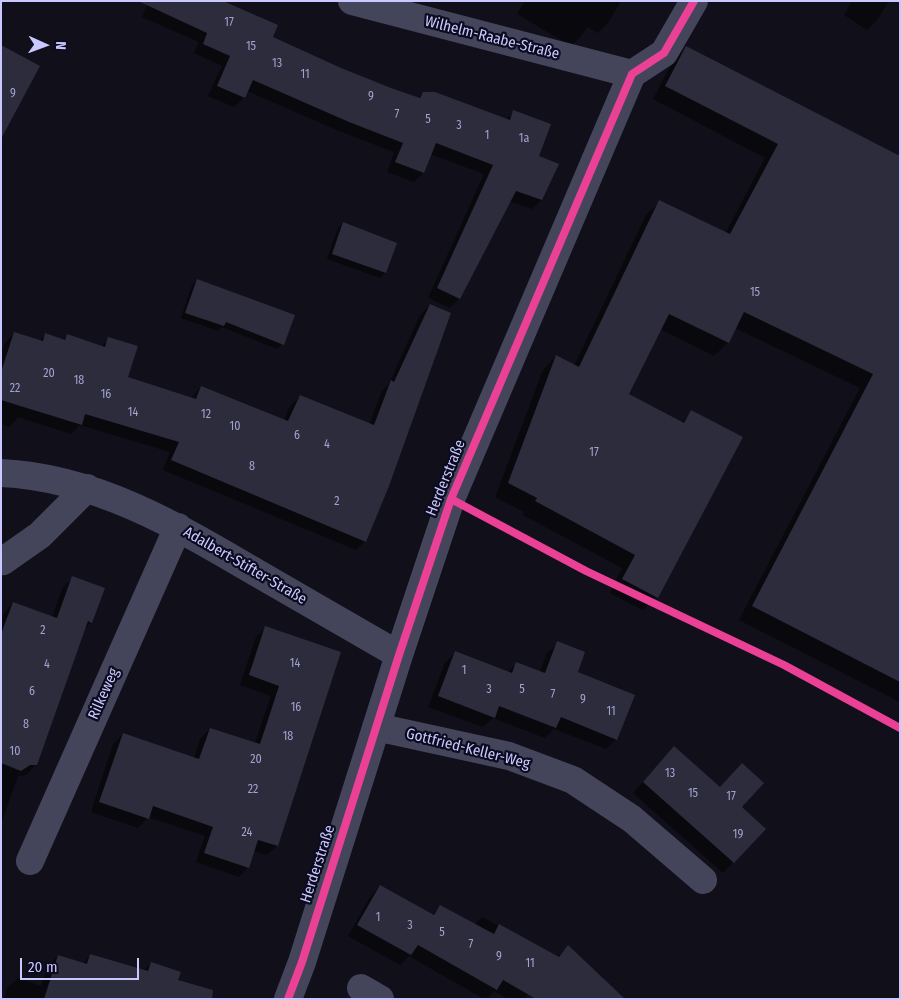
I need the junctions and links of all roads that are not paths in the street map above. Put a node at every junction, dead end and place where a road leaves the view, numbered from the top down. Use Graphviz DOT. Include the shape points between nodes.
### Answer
graph roads {
  1 [pos="352,1"];
  2 [pos="694,1"];
  3 [pos="416,10"];
  4 [pos="632,74"];
  5 [pos="1,474"];
  6 [pos="87,488"];
  7 [pos="178,527"];
  8 [pos="1,560"];
  9 [pos="399,655"];
  10 [pos="376,727"];
  11 [pos="30,861"];
  12 [pos="703,880"];
  13 [pos="288,999"];
  1 -- 3 [label="street, Wilhelm-Raabe-Straße"];
  2 -- 4 [label="street" via="664,53"];
  3 -- 4 [label="street, Wilhelm-Raabe-Straße"];
  4 -- 9 [label="street, Herderstraße" via="451,499"];
  5 -- 6 [label="street, Adalbert-Stifter-Straße"];
  6 -- 7 [label="street, Adalbert-Stifter-Straße"];
  6 -- 8 [label="street" via="40,535"];
  7 -- 9 [label="street, Adalbert-Stifter-Straße"];
  7 -- 11 [label="street, Rilkeweg"];
  9 -- 10 [label="street, Herderstraße"];
  10 -- 12 [label="street, Gottfried-Keller-Weg" via="509,756 573,780 632,819"];
  10 -- 13 [label="street, Herderstraße"];
}
